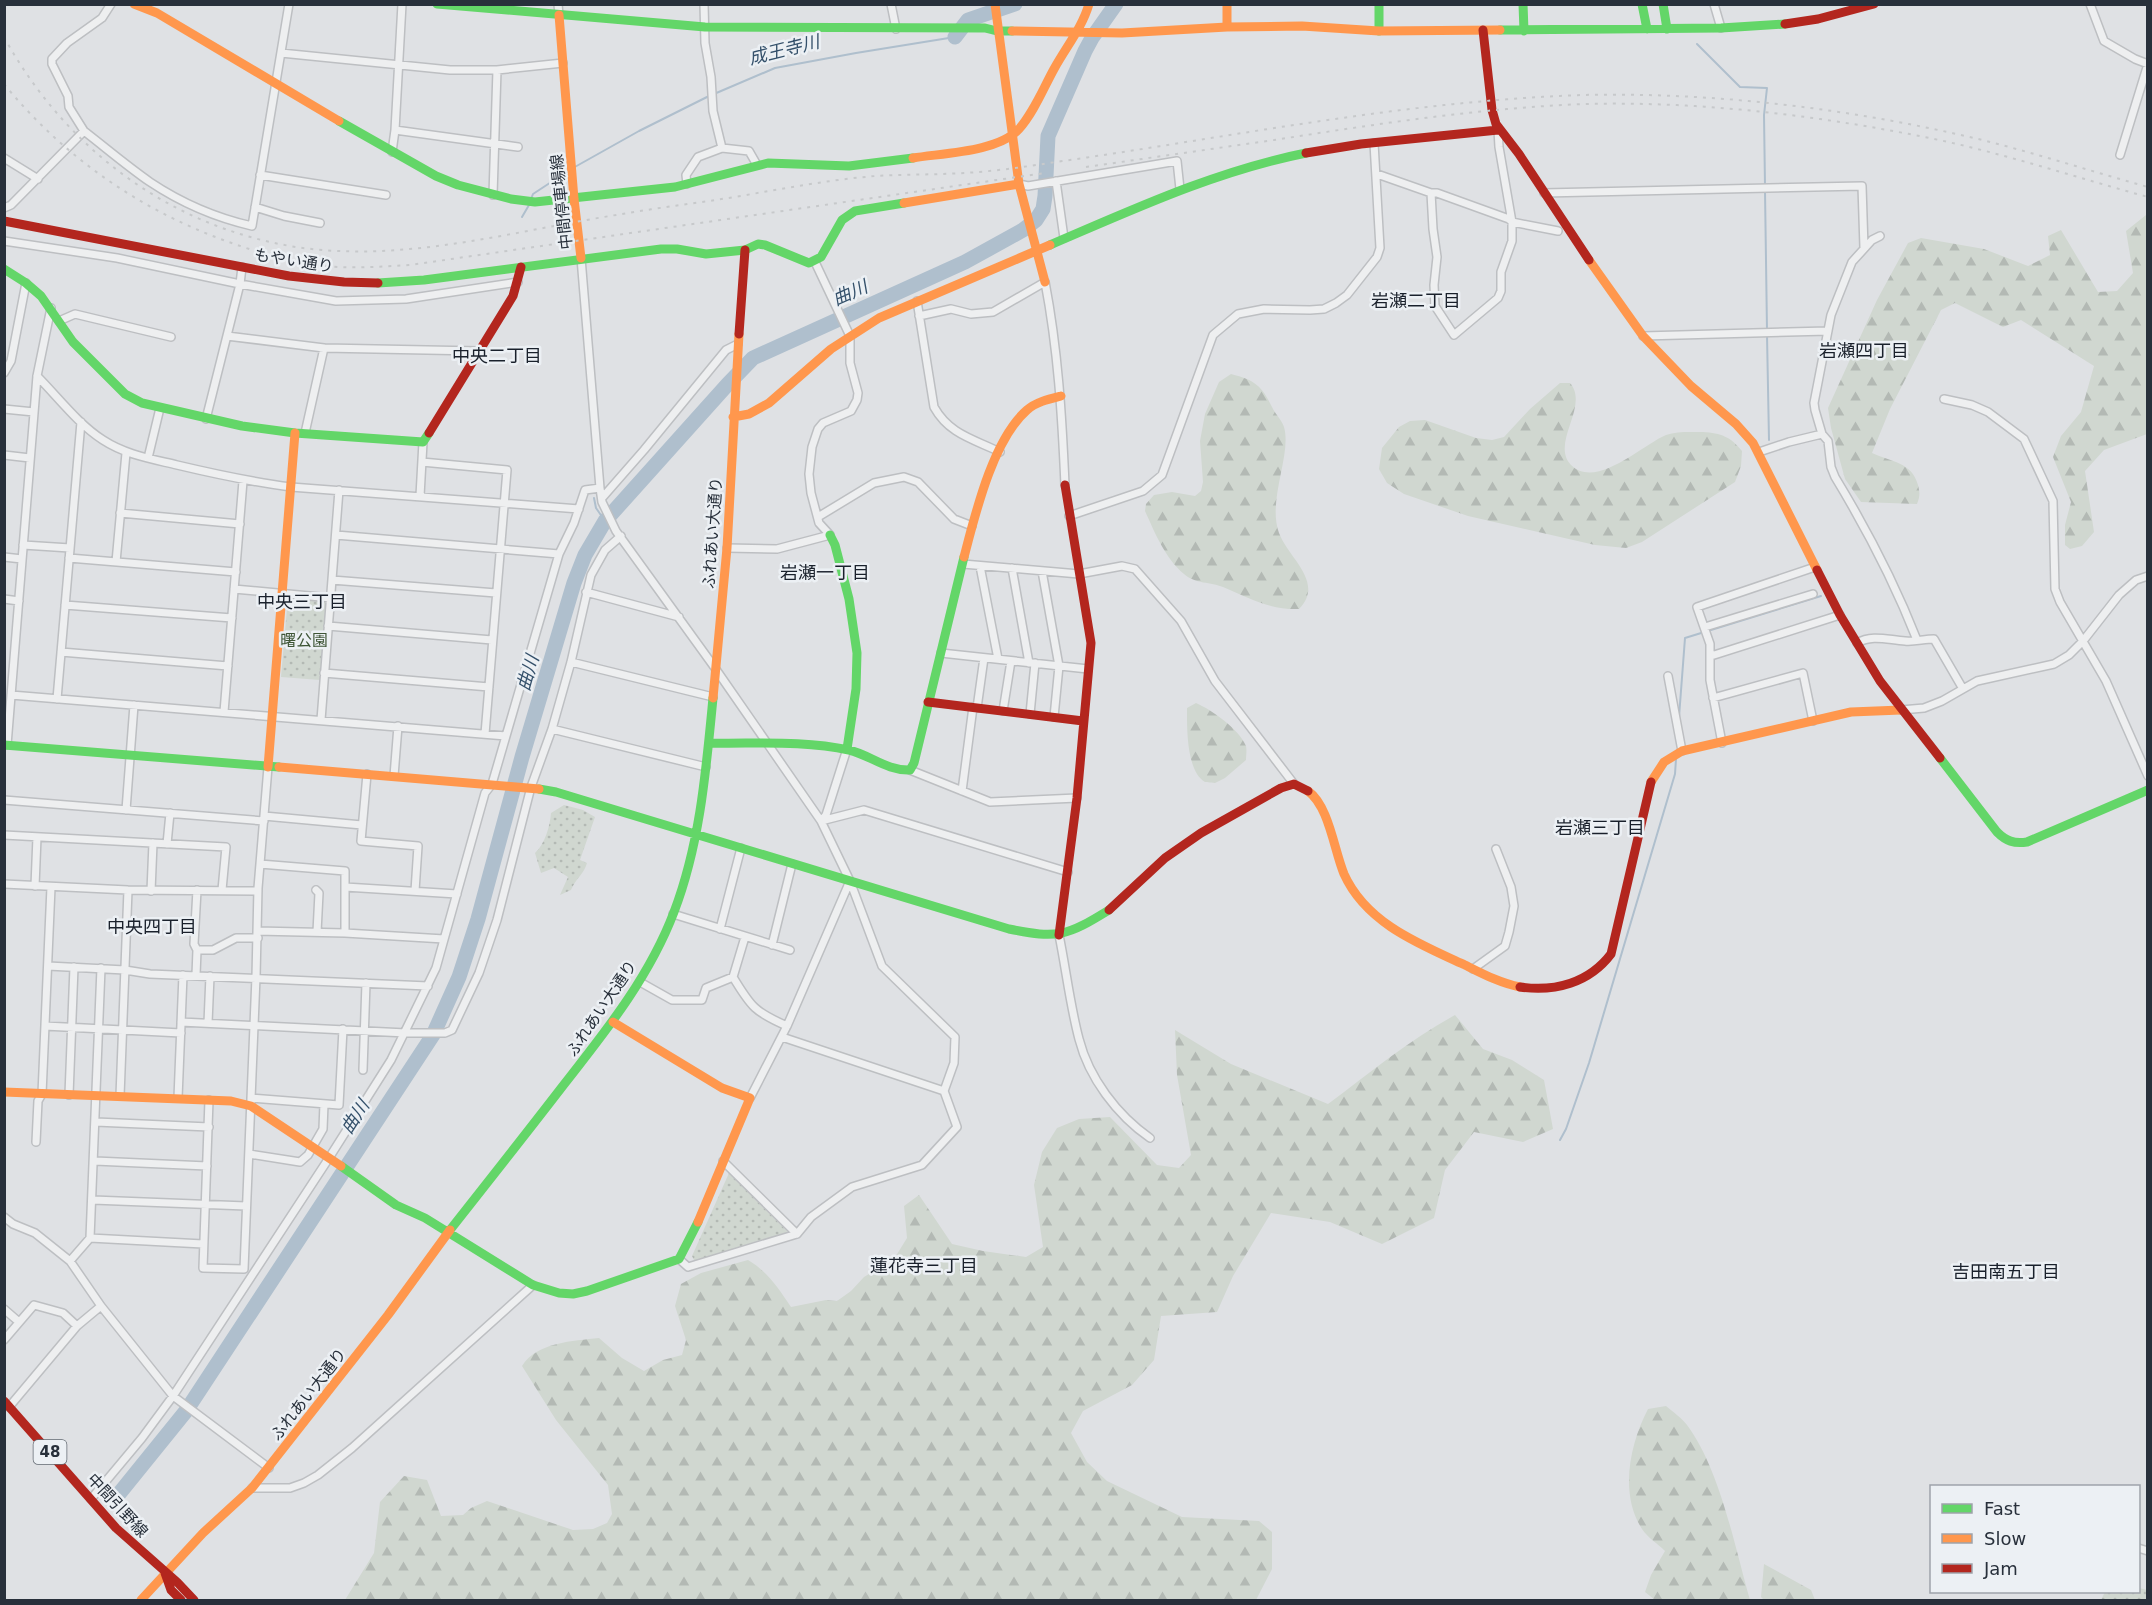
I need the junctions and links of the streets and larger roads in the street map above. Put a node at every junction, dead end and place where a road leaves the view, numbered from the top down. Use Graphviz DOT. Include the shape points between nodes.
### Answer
graph roads {
  1 [pos="111,4"];
  2 [pos="134,4"];
  3 [pos="289,4"];
  4 [pos="402,4"];
  5 [pos="437,4"];
  6 [pos="558,4"];
  7 [pos="704,4"];
  8 [pos="891,4"];
  9 [pos="995,4"];
  10 [pos="1089,4"];
  11 [pos="1227,4"];
  12 [pos="1379,4"];
  13 [pos="1523,4"];
  14 [pos="1642,4"];
  15 [pos="1663,4"];
  16 [pos="1714,4"];
  17 [pos="1874,4"];
  18 [pos="2090,4"];
  19 [pos="559,15"];
  20 [pos="705,27"];
  21 [pos="1227,27"];
  22 [pos="896,28"];
  23 [pos="1721,28"];
  24 [pos="1647,29"];
  25 [pos="1667,29"];
  26 [pos="1483,30"];
  27 [pos="1524,30"];
  28 [pos="997,31"];
  29 [pos="1379,31"];
  30 [pos="1081,34"];
  31 [pos="281,53"];
  32 [pos="563,63"];
  33 [pos="2148,64"];
  34 [pos="398,65"];
  35 [pos="497,70"];
  36 [pos="276,82"];
  37 [pos="395,130"];
  38 [pos="1498,130"];
  39 [pos="84,131"];
  40 [pos="1012,135"];
  41 [pos="1374,143"];
  42 [pos="495,145"];
  43 [pos="518,147"];
  44 [pos="722,148"];
  45 [pos="392,152"];
  46 [pos="2120,155"];
  47 [pos="4,158"];
  48 [pos="756,165"];
  49 [pos="1377,174"];
  50 [pos="260,175"];
  51 [pos="38,179"];
  52 [pos="1055,181"];
  53 [pos="687,184"];
  54 [pos="1022,188"];
  55 [pos="1180,189"];
  56 [pos="1431,193"];
  57 [pos="1544,193"];
  58 [pos="386,195"];
  59 [pos="493,195"];
  60 [pos="574,199"];
  61 [pos="255,207"];
  62 [pos="4,208"];
  63 [pos="4,221"];
  64 [pos="1512,222"];
  65 [pos="320,223"];
  66 [pos="1558,231"];
  67 [pos="1880,236"];
  68 [pos="1064,238"];
  69 [pos="4,241"];
  70 [pos="121,243"];
  71 [pos="1864,248"];
  72 [pos="745,249"];
  73 [pos="1038,250"];
  74 [pos="117,258"];
  75 [pos="581,258"];
  76 [pos="815,262"];
  77 [pos="242,267"];
  78 [pos="521,267"];
  79 [pos="4,268"];
  80 [pos="518,282"];
  81 [pos="1045,282"];
  82 [pos="26,283"];
  83 [pos="240,284"];
  84 [pos="917,301"];
  85 [pos="51,308"];
  86 [pos="919,316"];
  87 [pos="59,321"];
  88 [pos="1828,331"];
  89 [pos="227,336"];
  90 [pos="850,336"];
  91 [pos="1643,336"];
  92 [pos="171,337"];
  93 [pos="738,344"];
  94 [pos="324,348"];
  95 [pos="478,351"];
  96 [pos="6,369"];
  97 [pos="37,376"];
  98 [pos="1061,396"];
  99 [pos="1944,399"];
  100 [pos="160,408"];
  101 [pos="4,409"];
  102 [pos="34,412"];
  103 [pos="733,417"];
  104 [pos="206,419"];
  105 [pos="81,422"];
  106 [pos="300,433"];
  107 [pos="1822,434"];
  108 [pos="423,442"];
  109 [pos="1000,452"];
  110 [pos="1759,452"];
  111 [pos="126,453"];
  112 [pos="4,455"];
  113 [pos="30,458"];
  114 [pos="148,458"];
  115 [pos="422,462"];
  116 [pos="243,481"];
  117 [pos="1065,484"];
  118 [pos="291,487"];
  119 [pos="600,488"];
  120 [pos="339,490"];
  121 [pos="420,496"];
  122 [pos="602,500"];
  123 [pos="504,503"];
  124 [pos="579,509"];
  125 [pos="120,513"];
  126 [pos="1069,516"];
  127 [pos="818,517"];
  128 [pos="240,524"];
  129 [pos="972,526"];
  130 [pos="618,533"];
  131 [pos="336,535"];
  132 [pos="830,536"];
  133 [pos="23,545"];
  134 [pos="70,548"];
  135 [pos="499,548"];
  136 [pos="727,548"];
  137 [pos="559,554"];
  138 [pos="4,557"];
  139 [pos="69,558"];
  140 [pos="22,559"];
  141 [pos="116,562"];
  142 [pos="963,564"];
  143 [pos="980,566"];
  144 [pos="1815,567"];
  145 [pos="1012,568"];
  146 [pos="1042,571"];
  147 [pos="236,572"];
  148 [pos="1079,574"];
  149 [pos="2148,576"];
  150 [pos="332,580"];
  151 [pos="234,589"];
  152 [pos="586,592"];
  153 [pos="282,593"];
  154 [pos="496,593"];
  155 [pos="1813,594"];
  156 [pos="331,598"];
  157 [pos="4,600"];
  158 [pos="19,600"];
  159 [pos="65,605"];
  160 [pos="1840,615"];
  161 [pos="679,616"];
  162 [pos="232,618"];
  163 [pos="328,626"];
  164 [pos="1705,627"];
  165 [pos="492,640"];
  166 [pos="1917,640"];
  167 [pos="2083,641"];
  168 [pos="1857,644"];
  169 [pos="61,652"];
  170 [pos="941,653"];
  171 [pos="1711,656"];
  172 [pos="984,658"];
  173 [pos="998,659"];
  174 [pos="1011,661"];
  175 [pos="571,662"];
  176 [pos="1032,663"];
  177 [pos="228,666"];
  178 [pos="1059,666"];
  179 [pos="716,668"];
  180 [pos="1088,669"];
  181 [pos="324,673"];
  182 [pos="1668,676"];
  183 [pos="489,687"];
  184 [pos="1963,689"];
  185 [pos="11,695"];
  186 [pos="713,697"];
  187 [pos="1713,698"];
  188 [pos="57,699"];
  189 [pos="928,702"];
  190 [pos="134,705"];
  191 [pos="975,707"];
  192 [pos="1901,710"];
  193 [pos="1003,711"];
  194 [pos="224,712"];
  195 [pos="1030,714"];
  196 [pos="273,716"];
  197 [pos="1054,717"];
  198 [pos="321,720"];
  199 [pos="1813,720"];
  200 [pos="1083,721"];
  201 [pos="398,726"];
  202 [pos="552,729"];
  203 [pos="485,734"];
  204 [pos="506,736"];
  205 [pos="709,742"];
  206 [pos="1722,742"];
  207 [pos="768,744"];
  208 [pos="6,745"];
  209 [pos="847,749"];
  210 [pos="1682,751"];
  211 [pos="130,755"];
  212 [pos="268,767"];
  213 [pos="706,767"];
  214 [pos="910,770"];
  215 [pos="367,774"];
  216 [pos="394,776"];
  217 [pos="2148,776"];
  218 [pos="494,784"];
  219 [pos="1294,784"];
  220 [pos="529,787"];
  221 [pos="2148,790"];
  222 [pos="962,791"];
  223 [pos="1077,798"];
  224 [pos="4,800"];
  225 [pos="126,810"];
  226 [pos="170,813"];
  227 [pos="264,819"];
  228 [pos="821,821"];
  229 [pos="362,825"];
  230 [pos="696,834"];
  231 [pos="4,835"];
  232 [pos="37,837"];
  233 [pos="153,843"];
  234 [pos="167,844"];
  235 [pos="741,848"];
  236 [pos="1496,849"];
  237 [pos="260,864"];
  238 [pos="792,864"];
  239 [pos="1068,872"];
  240 [pos="849,881"];
  241 [pos="4,884"];
  242 [pos="35,886"];
  243 [pos="51,887"];
  244 [pos="345,888"];
  245 [pos="128,890"];
  246 [pos="197,890"];
  247 [pos="222,890"];
  248 [pos="316,890"];
  249 [pos="151,891"];
  250 [pos="258,891"];
  251 [pos="416,891"];
  252 [pos="458,894"];
  253 [pos="673,914"];
  254 [pos="720,929"];
  255 [pos="317,932"];
  256 [pos="345,933"];
  257 [pos="257,934"];
  258 [pos="1059,934"];
  259 [pos="745,937"];
  260 [pos="444,939"];
  261 [pos="772,945"];
  262 [pos="197,950"];
  263 [pos="790,950"];
  264 [pos="48,966"];
  265 [pos="74,967"];
  266 [pos="101,968"];
  267 [pos="1473,969"];
  268 [pos="125,970"];
  269 [pos="183,975"];
  270 [pos="196,975"];
  271 [pos="210,976"];
  272 [pos="256,977"];
  273 [pos="733,977"];
  274 [pos="640,982"];
  275 [pos="366,983"];
  276 [pos="428,986"];
  277 [pos="181,1022"];
  278 [pos="613,1022"];
  279 [pos="208,1023"];
  280 [pos="254,1024"];
  281 [pos="45,1026"];
  282 [pos="787,1026"];
  283 [pos="71,1028"];
  284 [pos="98,1029"];
  285 [pos="343,1029"];
  286 [pos="122,1030"];
  287 [pos="364,1030"];
  288 [pos="408,1032"];
  289 [pos="181,1033"];
  290 [pos="782,1037"];
  291 [pos="363,1070"];
  292 [pos="944,1091"];
  293 [pos="4,1092"];
  294 [pos="42,1094"];
  295 [pos="69,1095"];
  296 [pos="95,1096"];
  297 [pos="120,1096"];
  298 [pos="178,1098"];
  299 [pos="750,1098"];
  300 [pos="209,1100"];
  301 [pos="251,1102"];
  302 [pos="324,1104"];
  303 [pos="96,1122"];
  304 [pos="208,1126"];
  305 [pos="1150,1138"];
  306 [pos="36,1142"];
  307 [pos="313,1146"];
  308 [pos="249,1154"];
  309 [pos="332,1160"];
  310 [pos="95,1161"];
  311 [pos="723,1161"];
  312 [pos="207,1166"];
  313 [pos="93,1200"];
  314 [pos="205,1205"];
  315 [pos="246,1206"];
  316 [pos="4,1217"];
  317 [pos="449,1232"];
  318 [pos="797,1234"];
  319 [pos="90,1238"];
  320 [pos="203,1244"];
  321 [pos="679,1259"];
  322 [pos="70,1261"];
  323 [pos="532,1285"];
  324 [pos="101,1306"];
  325 [pos="4,1309"];
  326 [pos="20,1322"];
  327 [pos="77,1326"];
  328 [pos="4,1340"];
  329 [pos="176,1399"];
  330 [pos="7,1404"];
  331 [pos="270,1467"];
  332 [pos="252,1488"];
  333 [pos="92,1501"];
  334 [pos="165,1573"];
  335 [pos="141,1600"];
  336 [pos="181,1600"];
  337 [pos="194,1600"];
  1 -- 39 [label="street" via="102,18 52,59 69,107"];
  2 -- 36 [label="street"];
  3 -- 31 [label="street"];
  4 -- 34 [label="street"];
  5 -- 19 [label="street"];
  6 -- 19 [label="street"];
  7 -- 20 [label="street"];
  8 -- 22 [label="street"];
  9 -- 28 [label="street"];
  10 -- 30 [label="street"];
  11 -- 21 [label="street"];
  12 -- 29 [label="street"];
  13 -- 27 [label="street"];
  14 -- 24 [label="street"];
  15 -- 25 [label="street"];
  16 -- 23 [label="street"];
  17 -- 23 [label="street" via="1818,19"];
  18 -- 33 [label="street" via="2104,41"];
  19 -- 20 [label="street"];
  19 -- 32 [label="street, 中間停車場線"];
  20 -- 22 [label="street"];
  20 -- 44 [label="street" via="713,111"];
  21 -- 29 [label="street"];
  21 -- 30 [label="street"];
  22 -- 28 [label="street"];
  23 -- 25 [label="street"];
  24 -- 25 [label="street"];
  24 -- 27 [label="street"];
  26 -- 27 [label="street"];
  26 -- 29 [label="street"];
  26 -- 38 [label="street"];
  28 -- 30 [label="street"];
  28 -- 40 [label="street"];
  30 -- 40 [label="street" via="1059,58 1034,107"];
  31 -- 34 [label="street"];
  31 -- 36 [label="street"];
  32 -- 35 [label="street"];
  32 -- 60 [label="street, 中間停車場線"];
  33 -- 46 [label="street"];
  34 -- 35 [label="street"];
  34 -- 37 [label="street"];
  35 -- 42 [label="street"];
  36 -- 45 [label="street"];
  36 -- 50 [label="street"];
  37 -- 42 [label="street"];
  37 -- 45 [label="street"];
  38 -- 41 [label="street"];
  38 -- 57 [label="street" via="1520,154"];
  38 -- 64 [label="street"];
  39 -- 51 [label="street"];
  39 -- 61 [label="street" via="151,182 213,213 252,226"];
  40 -- 48 [label="street" via="981,147 881,163"];
  40 -- 54 [label="street"];
  41 -- 49 [label="street"];
  41 -- 55 [label="street" via="1281,158"];
  42 -- 43 [label="street"];
  42 -- 59 [label="street"];
  44 -- 48 [label="street" via="749,151"];
  44 -- 53 [label="street" via="698,158 686,176"];
  45 -- 59 [label="street" via="458,185"];
  47 -- 51 [label="street"];
  48 -- 53 [label="street"];
  49 -- 56 [label="street"];
  49 -- 126 [label="street" via="1380,248 1347,296 1324,309 1264,309 1238,314 1213,335 1162,475 1143,491"];
  50 -- 58 [label="street"];
  50 -- 61 [label="street"];
  51 -- 62 [label="street" via="11,206"];
  52 -- 54 [label="street"];
  52 -- 55 [label="street" via="1177,162"];
  52 -- 68 [label="street"];
  53 -- 60 [label="street"];
  54 -- 73 [label="street"];
  54 -- 76 [label="street" via="855,211 842,220"];
  55 -- 68 [label="street"];
  56 -- 64 [label="street"];
  56 -- 64 [label="street" via="1437,257 1435,306 1454,335 1498,298 1503,262 1512,240"];
  57 -- 71 [label="street" via="1862,186"];
  57 -- 91 [label="street"];
  59 -- 60 [label="street" via="535,202"];
  60 -- 75 [label="street, 中間停車場線"];
  61 -- 65 [label="street"];
  63 -- 70 [label="street, もやい通り"];
  64 -- 66 [label="street"];
  67 -- 71 [label="street"];
  68 -- 73 [label="street"];
  69 -- 74 [label="street"];
  70 -- 74 [label="street"];
  70 -- 77 [label="street, もやい通り"];
  71 -- 88 [label="street" via="1852,262"];
  72 -- 75 [label="street, 中間停車場線" via="706,254 661,249"];
  72 -- 76 [label="street, 中間停車場線" via="765,245 801,261"];
  72 -- 93 [label="street, ふれあい大通り"];
  73 -- 81 [label="street"];
  73 -- 84 [label="street"];
  74 -- 83 [label="street"];
  75 -- 78 [label="street, もやい通り"];
  75 -- 119 [label="street"];
  76 -- 90 [label="street"];
  77 -- 78 [label="street, もやい通り" via="317,280 382,283"];
  77 -- 83 [label="street"];
  78 -- 80 [label="street"];
  79 -- 82 [label="street"];
  80 -- 83 [label="street" via="406,300 348,302"];
  80 -- 95 [label="street"];
  81 -- 86 [label="street" via="993,312 971,314 951,309"];
  81 -- 98 [label="street"];
  82 -- 85 [label="street"];
  82 -- 96 [label="street"];
  83 -- 89 [label="street"];
  84 -- 86 [label="street"];
  84 -- 90 [label="street"];
  85 -- 87 [label="street"];
  85 -- 97 [label="street"];
  86 -- 109 [label="street" via="933,407 949,428"];
  87 -- 92 [label="street" via="75,314"];
  87 -- 100 [label="street" via="73,342 125,394"];
  88 -- 91 [label="street"];
  88 -- 107 [label="street" via="1814,404"];
  89 -- 94 [label="street"];
  89 -- 104 [label="street"];
  90 -- 103 [label="street" via="769,403 749,414"];
  90 -- 127 [label="street" via="857,400 852,411 823,423 812,447 809,483"];
  91 -- 110 [label="street" via="1691,386 1736,424"];
  93 -- 103 [label="street, ふれあい大通り"];
  93 -- 122 [label="street" via="726,350"];
  94 -- 95 [label="street"];
  94 -- 106 [label="street"];
  95 -- 108 [label="street"];
  97 -- 102 [label="street"];
  97 -- 105 [label="street"];
  98 -- 109 [label="street" via="1041,401 1017,419"];
  98 -- 117 [label="street"];
  99 -- 167 [label="street" via="1988,412 2024,439 2053,501 2055,589"];
  100 -- 104 [label="street"];
  100 -- 114 [label="street"];
  101 -- 102 [label="street"];
  102 -- 113 [label="street"];
  103 -- 136 [label="street, ふれあい大通り"];
  104 -- 106 [label="street"];
  105 -- 111 [label="street"];
  105 -- 134 [label="street"];
  106 -- 108 [label="street"];
  106 -- 118 [label="street"];
  107 -- 110 [label="street"];
  107 -- 166 [label="street" via="1828,441 1835,477 1878,554"];
  108 -- 115 [label="street"];
  109 -- 129 [label="street"];
  110 -- 144 [label="street"];
  111 -- 114 [label="street"];
  111 -- 125 [label="street"];
  112 -- 113 [label="street"];
  113 -- 133 [label="street"];
  114 -- 116 [label="street"];
  115 -- 121 [label="street"];
  115 -- 123 [label="street" via="507,470"];
  116 -- 118 [label="street"];
  116 -- 128 [label="street"];
  117 -- 126 [label="street"];
  118 -- 120 [label="street"];
  118 -- 153 [label="street"];
  119 -- 122 [label="street"];
  119 -- 124 [label="street" via="585,490"];
  120 -- 121 [label="street"];
  120 -- 131 [label="street"];
  121 -- 123 [label="street"];
  122 -- 130 [label="street"];
  123 -- 124 [label="street"];
  123 -- 135 [label="street"];
  124 -- 137 [label="street"];
  125 -- 128 [label="street"];
  125 -- 141 [label="street"];
  126 -- 148 [label="street"];
  127 -- 129 [label="street" via="874,483 904,477 918,482 954,519"];
  127 -- 132 [label="street"];
  128 -- 147 [label="street"];
  129 -- 142 [label="street"];
  130 -- 152 [label="street" via="598,560"];
  130 -- 161 [label="street"];
  131 -- 135 [label="street"];
  131 -- 150 [label="street"];
  132 -- 136 [label="street" via="777,549"];
  132 -- 209 [label="street" via="853,617 857,652"];
  133 -- 134 [label="street"];
  133 -- 140 [label="street"];
  134 -- 139 [label="street"];
  135 -- 137 [label="street"];
  135 -- 154 [label="street"];
  136 -- 179 [label="street, ふれあい大通り"];
  137 -- 204 [label="street"];
  138 -- 140 [label="street"];
  139 -- 141 [label="street"];
  139 -- 159 [label="street"];
  140 -- 158 [label="street"];
  141 -- 147 [label="street"];
  142 -- 143 [label="street"];
  142 -- 170 [label="street"];
  143 -- 145 [label="street"];
  143 -- 173 [label="street"];
  144 -- 160 [label="street"];
  144 -- 164 [label="street" via="1697,607"];
  145 -- 146 [label="street"];
  145 -- 176 [label="street"];
  146 -- 148 [label="street"];
  146 -- 178 [label="street"];
  147 -- 151 [label="street"];
  148 -- 180 [label="street" via="1091,643"];
  148 -- 219 [label="street" via="1122,566 1136,569 1181,621 1215,681"];
  149 -- 167 [label="street" via="2136,580 2119,595"];
  150 -- 154 [label="street"];
  150 -- 156 [label="street"];
  151 -- 153 [label="street"];
  151 -- 162 [label="street"];
  152 -- 161 [label="street"];
  152 -- 175 [label="street"];
  153 -- 156 [label="street"];
  153 -- 196 [label="street"];
  154 -- 165 [label="street"];
  155 -- 164 [label="street"];
  156 -- 163 [label="street"];
  157 -- 158 [label="street"];
  158 -- 185 [label="street"];
  159 -- 162 [label="street"];
  159 -- 169 [label="street"];
  160 -- 168 [label="street"];
  160 -- 171 [label="street"];
  161 -- 179 [label="street"];
  162 -- 177 [label="street"];
  163 -- 165 [label="street"];
  163 -- 181 [label="street"];
  164 -- 171 [label="street"];
  165 -- 183 [label="street"];
  166 -- 168 [label="street" via="1865,639"];
  166 -- 184 [label="street" via="1934,639"];
  167 -- 184 [label="street" via="2054,664 1977,681"];
  167 -- 217 [label="street" via="2106,681"];
  168 -- 192 [label="street"];
  169 -- 177 [label="street"];
  169 -- 188 [label="street"];
  170 -- 172 [label="street"];
  170 -- 189 [label="street"];
  171 -- 187 [label="street"];
  172 -- 173 [label="street"];
  172 -- 191 [label="street"];
  173 -- 174 [label="street"];
  174 -- 176 [label="street"];
  174 -- 193 [label="street"];
  175 -- 186 [label="street"];
  175 -- 202 [label="street"];
  176 -- 178 [label="street"];
  176 -- 195 [label="street"];
  177 -- 194 [label="street"];
  178 -- 180 [label="street"];
  178 -- 197 [label="street"];
  179 -- 186 [label="street, ふれあい大通り"];
  179 -- 207 [label="street"];
  180 -- 200 [label="street"];
  181 -- 183 [label="street"];
  181 -- 198 [label="street"];
  182 -- 210 [label="street"];
  183 -- 203 [label="street"];
  184 -- 192 [label="street" via="1924,708"];
  185 -- 188 [label="street"];
  185 -- 208 [label="street"];
  186 -- 205 [label="street, ふれあい大通り"];
  187 -- 199 [label="street" via="1803,673"];
  187 -- 206 [label="street"];
  188 -- 190 [label="street"];
  189 -- 191 [label="street"];
  189 -- 214 [label="street"];
  190 -- 194 [label="street"];
  190 -- 211 [label="street"];
  191 -- 193 [label="street"];
  191 -- 222 [label="street"];
  192 -- 199 [label="street" via="1851,712"];
  192 -- 221 [label="street" via="1997,832 2010,843 2027,842"];
  193 -- 195 [label="street"];
  194 -- 196 [label="street"];
  195 -- 197 [label="street"];
  196 -- 198 [label="street"];
  196 -- 212 [label="street"];
  197 -- 200 [label="street"];
  198 -- 201 [label="street"];
  199 -- 206 [label="street"];
  200 -- 223 [label="street"];
  201 -- 203 [label="street"];
  201 -- 216 [label="street"];
  202 -- 213 [label="street"];
  202 -- 220 [label="street"];
  203 -- 204 [label="street"];
  204 -- 218 [label="street"];
  205 -- 207 [label="street"];
  205 -- 213 [label="street, ふれあい大通り"];
  206 -- 210 [label="street"];
  207 -- 209 [label="street"];
  207 -- 228 [label="street"];
  208 -- 211 [label="street"];
  209 -- 214 [label="street" via="900,770"];
  209 -- 228 [label="street"];
  210 -- 267 [label="street" via="1660,765 1651,780 1611,954 1603,965 1589,976 1558,988 1508,985"];
  211 -- 212 [label="street"];
  211 -- 225 [label="street"];
  212 -- 215 [label="street"];
  212 -- 227 [label="street"];
  213 -- 230 [label="street, ふれあい大通り"];
  214 -- 222 [label="street"];
  215 -- 216 [label="street"];
  215 -- 229 [label="street"];
  216 -- 218 [label="street"];
  218 -- 220 [label="street"];
  218 -- 252 [label="street" via="485,793"];
  219 -- 258 [label="street" via="1201,833 1165,858 1113,908 1083,926"];
  219 -- 267 [label="street" via="1308,790 1320,802 1346,879 1359,899 1410,940"];
  220 -- 230 [label="street"];
  220 -- 288 [label="street" via="497,920 479,973 452,1030"];
  222 -- 223 [label="street" via="990,802"];
  223 -- 239 [label="street"];
  224 -- 225 [label="street"];
  225 -- 226 [label="street"];
  226 -- 227 [label="street"];
  226 -- 234 [label="street"];
  227 -- 229 [label="street"];
  227 -- 237 [label="street"];
  228 -- 239 [label="street" via="864,810"];
  228 -- 240 [label="street"];
  229 -- 251 [label="street" via="361,841 418,846"];
  230 -- 235 [label="street"];
  230 -- 253 [label="street, ふれあい大通り"];
  231 -- 232 [label="street"];
  232 -- 233 [label="street"];
  232 -- 242 [label="street"];
  233 -- 234 [label="street"];
  233 -- 249 [label="street"];
  234 -- 247 [label="street" via="226,848"];
  235 -- 238 [label="street"];
  235 -- 254 [label="street"];
  236 -- 267 [label="street" via="1514,906 1505,946"];
  237 -- 244 [label="street" via="345,872"];
  237 -- 250 [label="street"];
  238 -- 240 [label="street"];
  238 -- 261 [label="street"];
  239 -- 258 [label="street"];
  240 -- 258 [label="street" via="1010,929 1036,935"];
  240 -- 282 [label="street"];
  240 -- 292 [label="street" via="882,966 955,1037 954,1064"];
  241 -- 242 [label="street"];
  242 -- 243 [label="street"];
  243 -- 245 [label="street"];
  243 -- 264 [label="street"];
  244 -- 251 [label="street"];
  244 -- 256 [label="street"];
  245 -- 249 [label="street"];
  245 -- 268 [label="street"];
  246 -- 247 [label="street"];
  246 -- 249 [label="street"];
  246 -- 262 [label="street"];
  247 -- 250 [label="street"];
  248 -- 255 [label="street"];
  250 -- 257 [label="street"];
  251 -- 252 [label="street"];
  252 -- 260 [label="street"];
  253 -- 254 [label="street"];
  253 -- 274 [label="street, ふれあい大通り"];
  254 -- 259 [label="street"];
  255 -- 256 [label="street"];
  255 -- 257 [label="street"];
  256 -- 260 [label="street"];
  257 -- 262 [label="street" via="236,938 213,950"];
  257 -- 272 [label="street"];
  258 -- 305 [label="street" via="1079,1040 1093,1073 1114,1106"];
  259 -- 261 [label="street"];
  259 -- 273 [label="street"];
  260 -- 276 [label="street"];
  261 -- 263 [label="street"];
  262 -- 270 [label="street"];
  264 -- 265 [label="street"];
  264 -- 281 [label="street"];
  265 -- 266 [label="street"];
  265 -- 283 [label="street"];
  266 -- 268 [label="street"];
  266 -- 284 [label="street"];
  268 -- 269 [label="street"];
  268 -- 286 [label="street"];
  269 -- 270 [label="street"];
  269 -- 277 [label="street"];
  270 -- 271 [label="street"];
  271 -- 272 [label="street"];
  271 -- 279 [label="street"];
  272 -- 275 [label="street"];
  272 -- 280 [label="street"];
  273 -- 274 [label="street" via="706,988 702,1000 672,1000"];
  273 -- 282 [label="street" via="750,1005"];
  274 -- 278 [label="street, ふれあい大通り"];
  275 -- 276 [label="street"];
  275 -- 287 [label="street"];
  276 -- 288 [label="street"];
  277 -- 279 [label="street"];
  277 -- 289 [label="street"];
  278 -- 299 [label="street" via="722,1088"];
  278 -- 317 [label="street, ふれあい大通り"];
  279 -- 280 [label="street"];
  280 -- 285 [label="street"];
  280 -- 301 [label="street"];
  281 -- 283 [label="street"];
  281 -- 294 [label="street"];
  282 -- 290 [label="street"];
  283 -- 284 [label="street"];
  283 -- 295 [label="street"];
  284 -- 286 [label="street"];
  284 -- 296 [label="street"];
  285 -- 287 [label="street"];
  285 -- 302 [label="street" via="339,1106"];
  286 -- 289 [label="street"];
  286 -- 297 [label="street"];
  287 -- 288 [label="street"];
  287 -- 291 [label="street"];
  288 -- 309 [label="street"];
  289 -- 298 [label="street"];
  290 -- 292 [label="street"];
  290 -- 299 [label="street"];
  292 -- 318 [label="street" via="957,1128 931,1157 922,1165 852,1187 811,1217"];
  293 -- 294 [label="street"];
  294 -- 295 [label="street"];
  294 -- 306 [label="street" via="38,1101"];
  295 -- 296 [label="street"];
  296 -- 297 [label="street"];
  296 -- 303 [label="street"];
  297 -- 298 [label="street"];
  298 -- 300 [label="street"];
  299 -- 311 [label="street"];
  300 -- 301 [label="street"];
  300 -- 304 [label="street"];
  301 -- 302 [label="street"];
  301 -- 307 [label="street"];
  301 -- 308 [label="street"];
  302 -- 307 [label="street" via="323,1129"];
  303 -- 304 [label="street"];
  303 -- 310 [label="street"];
  304 -- 312 [label="street"];
  307 -- 308 [label="street" via="300,1162"];
  307 -- 309 [label="street"];
  308 -- 315 [label="street"];
  309 -- 317 [label="street" via="396,1205"];
  309 -- 329 [label="street"];
  310 -- 312 [label="street"];
  310 -- 313 [label="street"];
  311 -- 318 [label="street"];
  311 -- 321 [label="street"];
  312 -- 314 [label="street"];
  313 -- 314 [label="street"];
  313 -- 319 [label="street"];
  314 -- 315 [label="street"];
  314 -- 320 [label="street"];
  315 -- 320 [label="street" via="244,1269 203,1268"];
  316 -- 322 [label="street" via="35,1233"];
  317 -- 323 [label="street"];
  317 -- 331 [label="street, ふれあい大通り"];
  318 -- 321 [label="street" via="688,1268"];
  319 -- 320 [label="street"];
  319 -- 322 [label="street"];
  321 -- 323 [label="street" via="573,1294"];
  322 -- 324 [label="street"];
  323 -- 332 [label="street" via="318,1475 290,1488"];
  324 -- 327 [label="street"];
  324 -- 329 [label="street"];
  325 -- 326 [label="street"];
  326 -- 327 [label="street" via="34,1305 63,1313"];
  326 -- 328 [label="street"];
  327 -- 330 [label="street"];
  329 -- 331 [label="street"];
  329 -- 333 [label="street"];
  330 -- 333 [label="street, 中間引野線 / 48"];
  331 -- 332 [label="street, ふれあい大通り"];
  332 -- 334 [label="street, ふれあい大通り"];
  333 -- 334 [label="street, 中間引野線 / 48"];
  334 -- 335 [label="street, ふれあい大通り"];
  334 -- 336 [label="street, 中間引野線 / 48" via="171,1590"];
  334 -- 337 [label="street, 中間引野線 / 48"];
}
